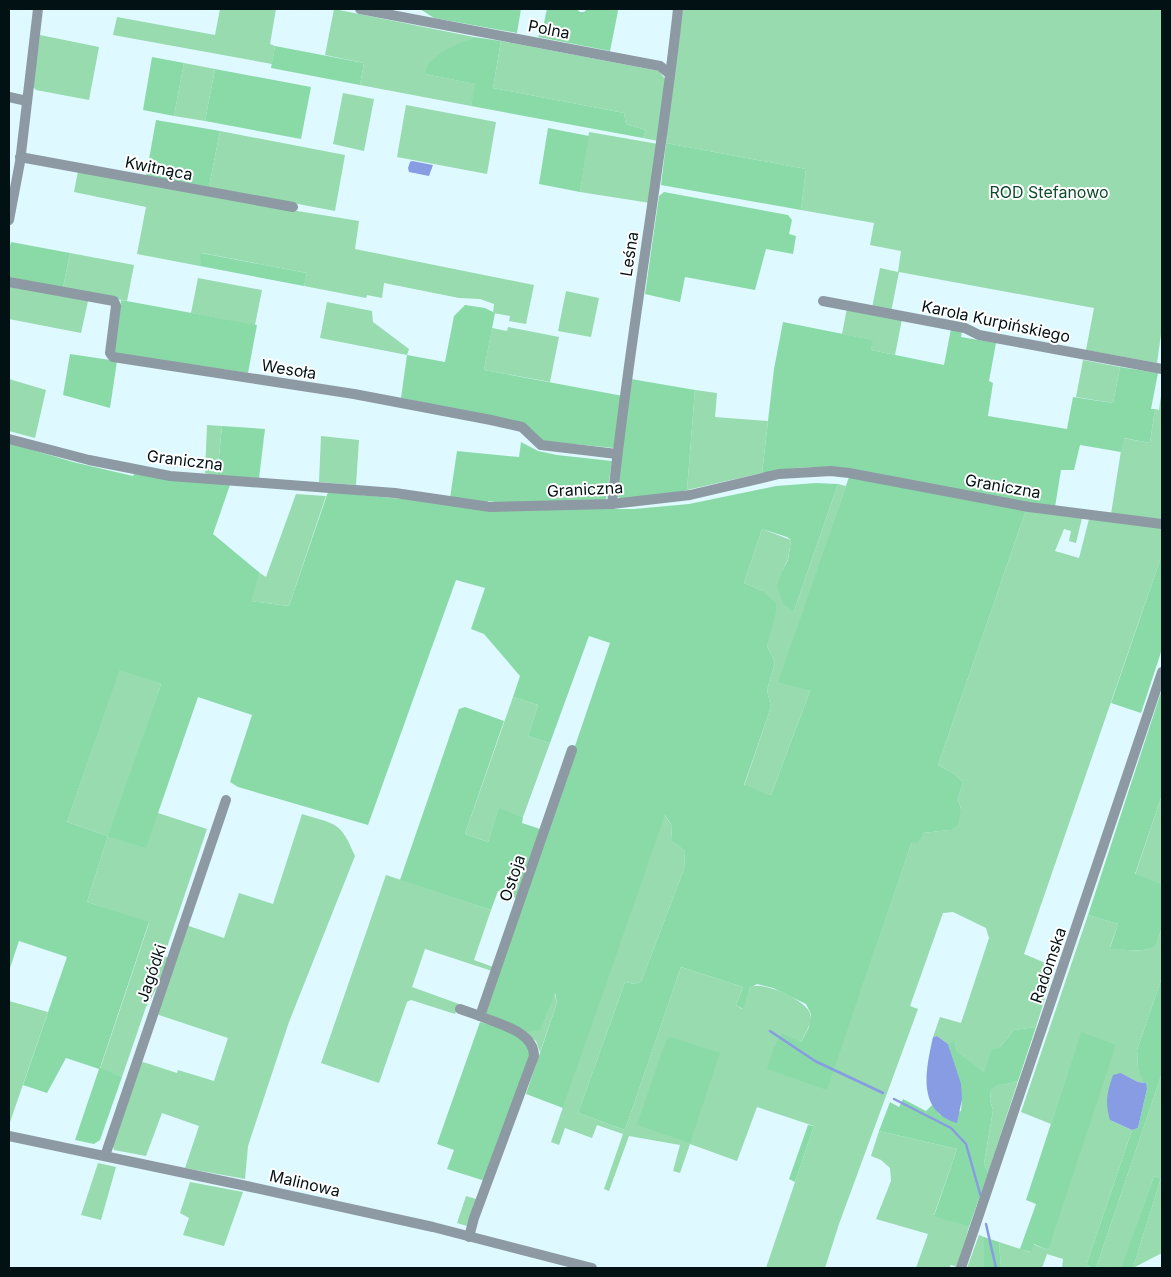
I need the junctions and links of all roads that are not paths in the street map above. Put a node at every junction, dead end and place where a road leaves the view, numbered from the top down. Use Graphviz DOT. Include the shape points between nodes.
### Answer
graph roads {
  1 [pos="38,9"];
  2 [pos="360,9"];
  3 [pos="678,9"];
  4 [pos="670,74"];
  5 [pos="9,97"];
  6 [pos="27,101"];
  7 [pos="20,157"];
  8 [pos="293,207"];
  9 [pos="9,220"];
  10 [pos="9,282"];
  11 [pos="823,301"];
  12 [pos="1162,369"];
  13 [pos="9,439"];
  14 [pos="617,454"];
  15 [pos="612,504"];
  16 [pos="1162,524"];
  17 [pos="1162,672"];
  18 [pos="572,750"];
  19 [pos="226,800"];
  20 [pos="460,1009"];
  21 [pos="480,1016"];
  22 [pos="9,1136"];
  23 [pos="105,1156"];
  24 [pos="469,1237"];
  25 [pos="592,1268"];
  26 [pos="962,1268"];
  1 -- 6 [label="street"];
  2 -- 4 [label="street, Polna" via="660,66"];
  3 -- 4 [label="street, Leśna"];
  4 -- 14 [label="street, Leśna"];
  5 -- 6 [label="street"];
  6 -- 7 [label="street"];
  7 -- 8 [label="street, Kwitnąca"];
  7 -- 9 [label="street"];
  10 -- 14 [label="street, Wesoła" via="114,301 110,353 113,357 354,394 491,420 522,427 541,445"];
  11 -- 12 [label="street, Karola Kurpińskiego" via="965,328 979,335"];
  13 -- 15 [label="street, Graniczna" via="89,460 188,478 395,493 490,507"];
  14 -- 15 [label="street, Leśna"];
  15 -- 16 [label="street, Graniczna" via="690,495 779,474 831,471 1029,507"];
  17 -- 26 [label="street, Radomska"];
  18 -- 21 [label="street, Ostoja"];
  19 -- 23 [label="street, Jagódki"];
  20 -- 21 [label="street"];
  21 -- 24 [label="street" via="521,1034 530,1041 534,1056"];
  22 -- 23 [label="street, Malinowa"];
  23 -- 24 [label="street, Malinowa"];
  24 -- 25 [label="street, Malinowa"];
}
